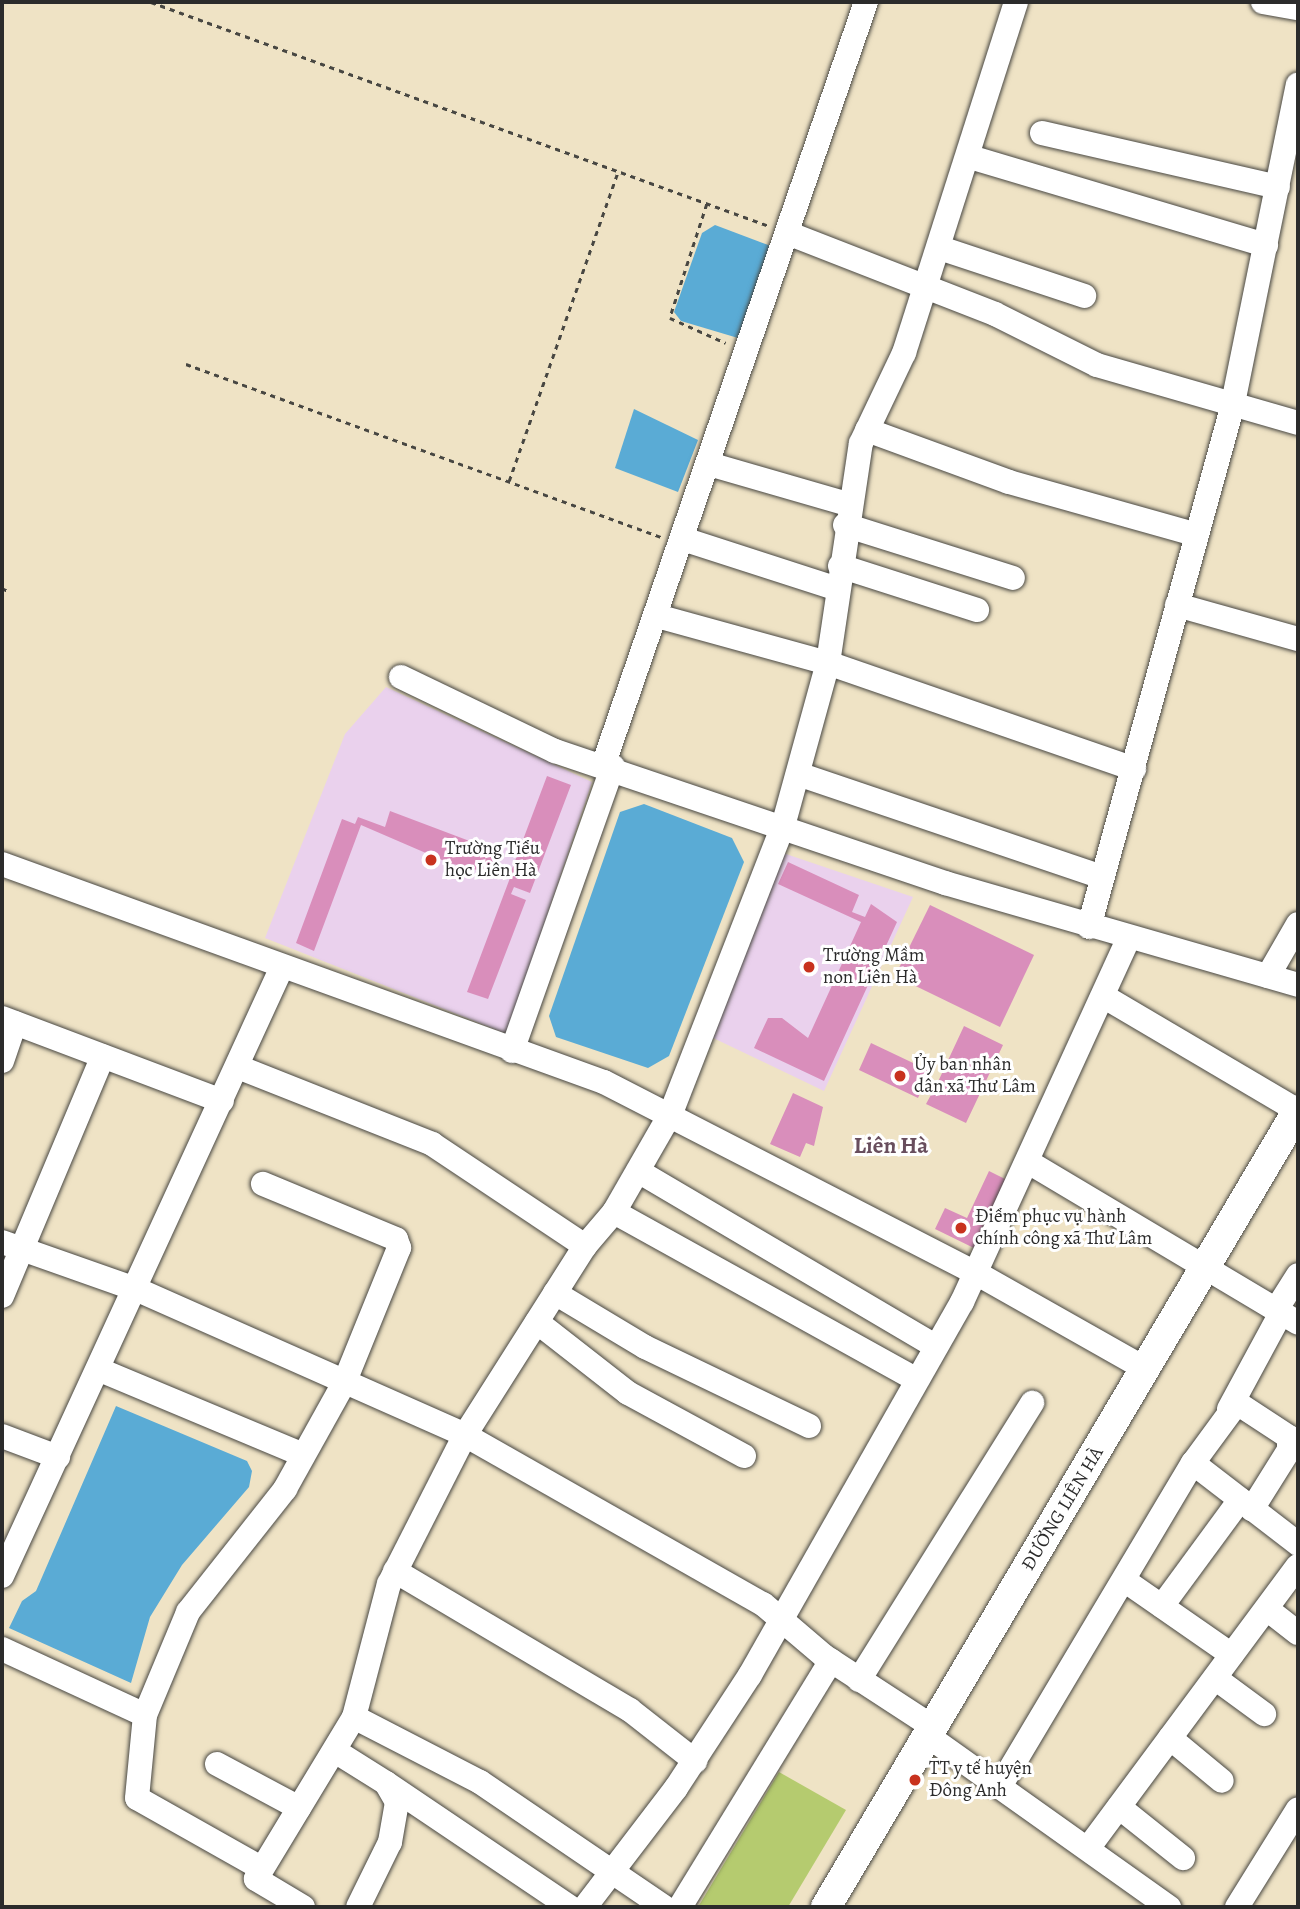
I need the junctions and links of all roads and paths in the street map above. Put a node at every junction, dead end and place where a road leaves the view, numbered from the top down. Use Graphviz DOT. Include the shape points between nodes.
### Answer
graph roads {
  1 [pos="151,2"];
  2 [pos="866,2"];
  3 [pos="1017,2"];
  4 [pos="1263,2"];
  5 [pos="1298,8"];
  6 [pos="1298,85"];
  7 [pos="1042,133"];
  8 [pos="970,157"];
  9 [pos="618,171"];
  10 [pos="1286,177"];
  11 [pos="708,203"];
  12 [pos="790,234"];
  13 [pos="1266,245"];
  14 [pos="940,248"];
  15 [pos="927,287"];
  16 [pos="1084,296"];
  17 [pos="749,351"];
  18 [pos="186,364"];
  19 [pos="1232,408"];
  20 [pos="1298,424"];
  21 [pos="867,430"];
  22 [pos="709,464"];
  23 [pos="509,482"];
  24 [pos="846,515"];
  25 [pos="1196,536"];
  26 [pos="682,542"];
  27 [pos="839,577"];
  28 [pos="1013,578"];
  29 [pos="2,588"];
  30 [pos="10,592"];
  31 [pos="1177,605"];
  32 [pos="977,610"];
  33 [pos="657,616"];
  34 [pos="1298,639"];
  35 [pos="828,663"];
  36 [pos="401,677"];
  37 [pos="608,765"];
  38 [pos="1133,769"];
  39 [pos="798,774"];
  40 [pos="783,826"];
  41 [pos="2,864"];
  42 [pos="1102,877"];
  43 [pos="1298,924"];
  44 [pos="1089,927"];
  45 [pos="1129,938"];
  46 [pos="281,970"];
  47 [pos="1268,976"];
  48 [pos="1298,985"];
  49 [pos="1103,996"];
  50 [pos="9,1021"];
  51 [pos="512,1051"];
  52 [pos="103,1056"];
  53 [pos="2,1061"];
  54 [pos="238,1067"];
  55 [pos="222,1101"];
  56 [pos="1298,1111"];
  57 [pos="671,1113"];
  58 [pos="1030,1163"];
  59 [pos="638,1171"];
  60 [pos="263,1184"];
  61 [pos="614,1212"];
  62 [pos="12,1246"];
  63 [pos="585,1246"];
  64 [pos="1205,1267"];
  65 [pos="976,1273"];
  66 [pos="1298,1275"];
  67 [pos="138,1290"];
  68 [pos="555,1293"];
  69 [pos="2,1296"];
  70 [pos="1285,1315"];
  71 [pos="537,1322"];
  72 [pos="935,1346"];
  73 [pos="1146,1369"];
  74 [pos="100,1370"];
  75 [pos="917,1380"];
  76 [pos="345,1381"];
  77 [pos="1032,1404"];
  78 [pos="1229,1409"];
  79 [pos="810,1426"];
  80 [pos="465,1435"];
  81 [pos="2,1436"];
  82 [pos="303,1455"];
  83 [pos="744,1456"];
  84 [pos="58,1457"];
  85 [pos="1193,1463"];
  86 [pos="1246,1504"];
  87 [pos="1298,1544"];
  88 [pos="1298,1566"];
  89 [pos="395,1571"];
  90 [pos="2,1576"];
  91 [pos="1124,1580"];
  92 [pos="1162,1606"];
  93 [pos="1267,1609"];
  94 [pos="781,1619"];
  95 [pos="1298,1633"];
  96 [pos="2,1649"];
  97 [pos="1233,1654"];
  98 [pos="831,1661"];
  99 [pos="1215,1678"];
  100 [pos="859,1680"];
  101 [pos="1264,1714"];
  102 [pos="145,1715"];
  103 [pos="354,1717"];
  104 [pos="930,1732"];
  105 [pos="1170,1738"];
  106 [pos="335,1751"];
  107 [pos="695,1761"];
  108 [pos="217,1764"];
  109 [pos="1222,1781"];
  110 [pos="386,1783"];
  111 [pos="1002,1783"];
  112 [pos="1119,1807"];
  113 [pos="299,1808"];
  114 [pos="1298,1809"];
  115 [pos="1089,1847"];
  116 [pos="1183,1858"];
  117 [pos="261,1868"];
  118 [pos="610,1875"];
  119 [pos="303,1907"];
  120 [pos="358,1907"];
  121 [pos="570,1907"];
  122 [pos="585,1907"];
  123 [pos="664,1907"];
  124 [pos="680,1907"];
  125 [pos="826,1907"];
  126 [pos="1169,1907"];
  127 [pos="1237,1907"];
  1 -- 9 [label="path"];
  2 -- 12 [label="street"];
  3 -- 8 [label="street"];
  4 -- 5 [label="street"];
  6 -- 10 [label="street"];
  7 -- 10 [label="street"];
  8 -- 13 [label="street"];
  8 -- 14 [label="street"];
  9 -- 11 [label="path"];
  9 -- 23 [label="path"];
  10 -- 13 [label="street"];
  11 -- 12 [label="path"];
  11 -- 17 [label="path" via="670,318"];
  12 -- 15 [label="street"];
  12 -- 17 [label="street"];
  13 -- 19 [label="street"];
  14 -- 15 [label="street"];
  14 -- 16 [label="street"];
  15 -- 19 [label="street" via="1097,365"];
  15 -- 21 [label="street" via="891,386"];
  17 -- 22 [label="street"];
  18 -- 23 [label="path"];
  19 -- 20 [label="street"];
  19 -- 25 [label="street"];
  21 -- 24 [label="street"];
  21 -- 25 [label="street" via="961,467"];
  22 -- 24 [label="street"];
  22 -- 26 [label="street"];
  23 -- 26 [label="path"];
  24 -- 27 [label="street"];
  24 -- 28 [label="street"];
  25 -- 31 [label="street"];
  26 -- 27 [label="street"];
  26 -- 33 [label="street"];
  27 -- 32 [label="street"];
  27 -- 35 [label="street"];
  29 -- 30 [label="path"];
  31 -- 34 [label="street"];
  31 -- 38 [label="street"];
  33 -- 35 [label="street"];
  33 -- 37 [label="street"];
  35 -- 38 [label="street"];
  35 -- 39 [label="street"];
  36 -- 37 [label="street" via="555,751"];
  37 -- 40 [label="street"];
  37 -- 51 [label="street"];
  38 -- 42 [label="street"];
  39 -- 40 [label="street"];
  39 -- 42 [label="street"];
  40 -- 44 [label="street"];
  40 -- 57 [label="street"];
  41 -- 46 [label="street"];
  42 -- 44 [label="street"];
  43 -- 47 [label="street"];
  44 -- 45 [label="street"];
  45 -- 47 [label="street"];
  45 -- 49 [label="street"];
  46 -- 51 [label="street"];
  46 -- 54 [label="street"];
  47 -- 48 [label="street"];
  49 -- 56 [label="street"];
  49 -- 58 [label="street"];
  50 -- 52 [label="street"];
  50 -- 53 [label="street"];
  51 -- 57 [label="street"];
  52 -- 55 [label="street"];
  52 -- 62 [label="street"];
  54 -- 55 [label="street"];
  54 -- 63 [label="street" via="432,1144"];
  55 -- 67 [label="street"];
  56 -- 64 [label="main road, ĐƯỜNG LIÊN HÀ"];
  57 -- 59 [label="street"];
  57 -- 65 [label="street"];
  58 -- 64 [label="street"];
  58 -- 65 [label="street"];
  59 -- 61 [label="street"];
  59 -- 72 [label="street"];
  60 -- 76 [label="street" via="398,1243"];
  61 -- 63 [label="street"];
  61 -- 75 [label="street"];
  62 -- 67 [label="street"];
  62 -- 69 [label="street"];
  63 -- 68 [label="street"];
  64 -- 70 [label="street"];
  64 -- 73 [label="main road, ĐƯỜNG LIÊN HÀ"];
  65 -- 72 [label="street"];
  65 -- 73 [label="street"];
  66 -- 70 [label="street"];
  67 -- 74 [label="street"];
  67 -- 76 [label="street"];
  68 -- 71 [label="street"];
  68 -- 79 [label="street" via="645,1348"];
  70 -- 78 [label="street"];
  71 -- 80 [label="street"];
  71 -- 83 [label="street" via="628,1393"];
  72 -- 75 [label="street"];
  73 -- 104 [label="main road, ĐƯỜNG LIÊN HÀ"];
  74 -- 82 [label="street"];
  74 -- 84 [label="street"];
  75 -- 94 [label="street"];
  76 -- 80 [label="street"];
  76 -- 82 [label="street"];
  77 -- 100 [label="street"];
  78 -- 85 [label="street"];
  78 -- 86 [label="street" via="1248,1404 1289,1437 1286,1456"];
  80 -- 89 [label="street"];
  80 -- 94 [label="street"];
  81 -- 84 [label="street"];
  82 -- 102 [label="street" via="285,1489 188,1612"];
  84 -- 90 [label="street"];
  85 -- 86 [label="street"];
  85 -- 91 [label="street"];
  86 -- 87 [label="street"];
  86 -- 92 [label="street"];
  88 -- 93 [label="street"];
  89 -- 103 [label="street"];
  89 -- 107 [label="street" via="629,1710"];
  91 -- 92 [label="street"];
  91 -- 111 [label="street"];
  92 -- 97 [label="street"];
  93 -- 95 [label="street"];
  93 -- 97 [label="street"];
  94 -- 98 [label="street"];
  94 -- 107 [label="street"];
  96 -- 102 [label="street"];
  97 -- 99 [label="street"];
  98 -- 100 [label="street"];
  98 -- 124 [label="street"];
  99 -- 101 [label="street"];
  99 -- 105 [label="street"];
  100 -- 104 [label="street"];
  102 -- 117 [label="street" via="136,1798"];
  103 -- 106 [label="street"];
  103 -- 118 [label="street" via="480,1782"];
  104 -- 111 [label="street"];
  104 -- 125 [label="main road, ĐƯỜNG LIÊN HÀ"];
  105 -- 109 [label="street"];
  105 -- 112 [label="street"];
  106 -- 110 [label="street"];
  106 -- 113 [label="street"];
  107 -- 118 [label="street"];
  108 -- 113 [label="street"];
  110 -- 120 [label="street" via="397,1802 395,1828"];
  110 -- 121 [label="street"];
  111 -- 115 [label="street"];
  112 -- 115 [label="street"];
  112 -- 116 [label="street"];
  113 -- 117 [label="street"];
  114 -- 127 [label="street"];
  115 -- 126 [label="street"];
  117 -- 119 [label="street" via="256,1879"];
  118 -- 122 [label="street"];
  118 -- 123 [label="street"];
}
